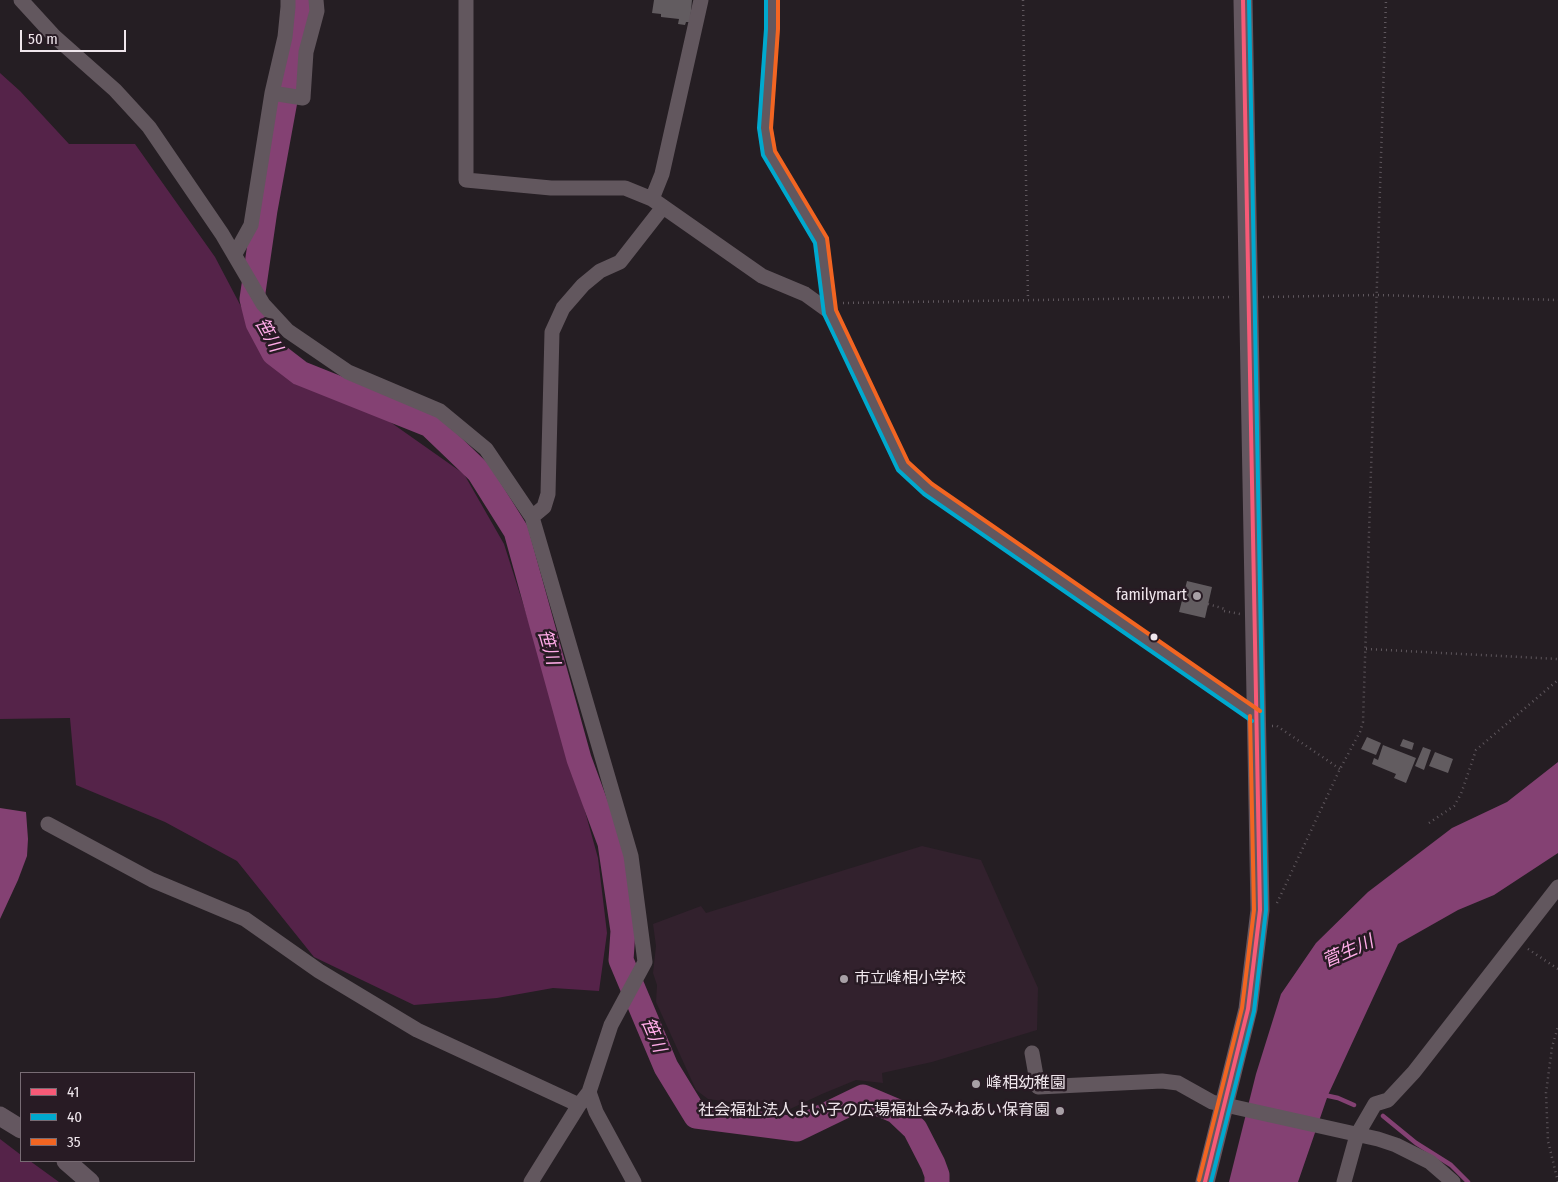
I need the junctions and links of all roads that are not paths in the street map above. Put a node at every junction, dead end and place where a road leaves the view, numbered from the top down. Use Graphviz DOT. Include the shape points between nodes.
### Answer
graph roads {
  1 [pos="21,0"];
  2 [pos="288,0"];
  3 [pos="316,0"];
  4 [pos="466,0"];
  5 [pos="701,0"];
  6 [pos="772,0"];
  7 [pos="1243,0"];
  8 [pos="272,93"];
  9 [pos="658,203"];
  10 [pos="235,254"];
  11 [pos="830,308"];
  12 [pos="532,517"];
  13 [pos="1256,721"];
  14 [pos="48,824"];
  15 [pos="1558,887"];
  16 [pos="1032,1053"];
  17 [pos="590,1092"];
  18 [pos="579,1105"];
  19 [pos="1233,1107"];
  20 [pos="0,1116"];
  21 [pos="20,1128"];
  22 [pos="1352,1134"];
  23 [pos="67,1162"];
  24 [pos="90,1182"];
  25 [pos="531,1182"];
  26 [pos="634,1182"];
  27 [pos="1205,1182"];
  28 [pos="1344,1182"];
  29 [pos="1453,1182"];
  1 -- 10 [label="street" via="149,127"];
  2 -- 8 [label="street" via="285,37"];
  3 -- 8 [label="street" via="317,11 306,52 303,98"];
  4 -- 9 [label="street" via="466,180 552,188 625,188"];
  5 -- 9 [label="street"];
  6 -- 11 [label="street" via="765,128 769,154 821,241"];
  7 -- 13 [label="main road"];
  8 -- 10 [label="street" via="251,225"];
  9 -- 11 [label="street" via="762,276"];
  9 -- 12 [label="street" via="620,262 600,271 583,285 563,308 552,332 548,494 544,507"];
  10 -- 12 [label="street" via="263,304 288,331 348,372 440,411 486,449"];
  11 -- 13 [label="street" via="903,466 928,489"];
  12 -- 17 [label="street" via="631,856 645,962 611,1025"];
  13 -- 19 [label="main road" via="1260,910"];
  14 -- 18 [label="street" via="152,880 246,919 319,971 417,1030"];
  15 -- 22 [label="street" via="1414,1072 1388,1100 1375,1104"];
  16 -- 19 [label="street" via="1038,1087 1162,1081 1178,1083 1212,1102"];
  17 -- 18 [label="street"];
  17 -- 26 [label="street" via="596,1112"];
  18 -- 25 [label="street"];
  19 -- 22 [label="street"];
  19 -- 27 [label="main road"];
  20 -- 21 [label="main road"];
  22 -- 28 [label="street"];
  22 -- 29 [label="street" via="1396,1145 1430,1162"];
  23 -- 24 [label="main road"];
}
